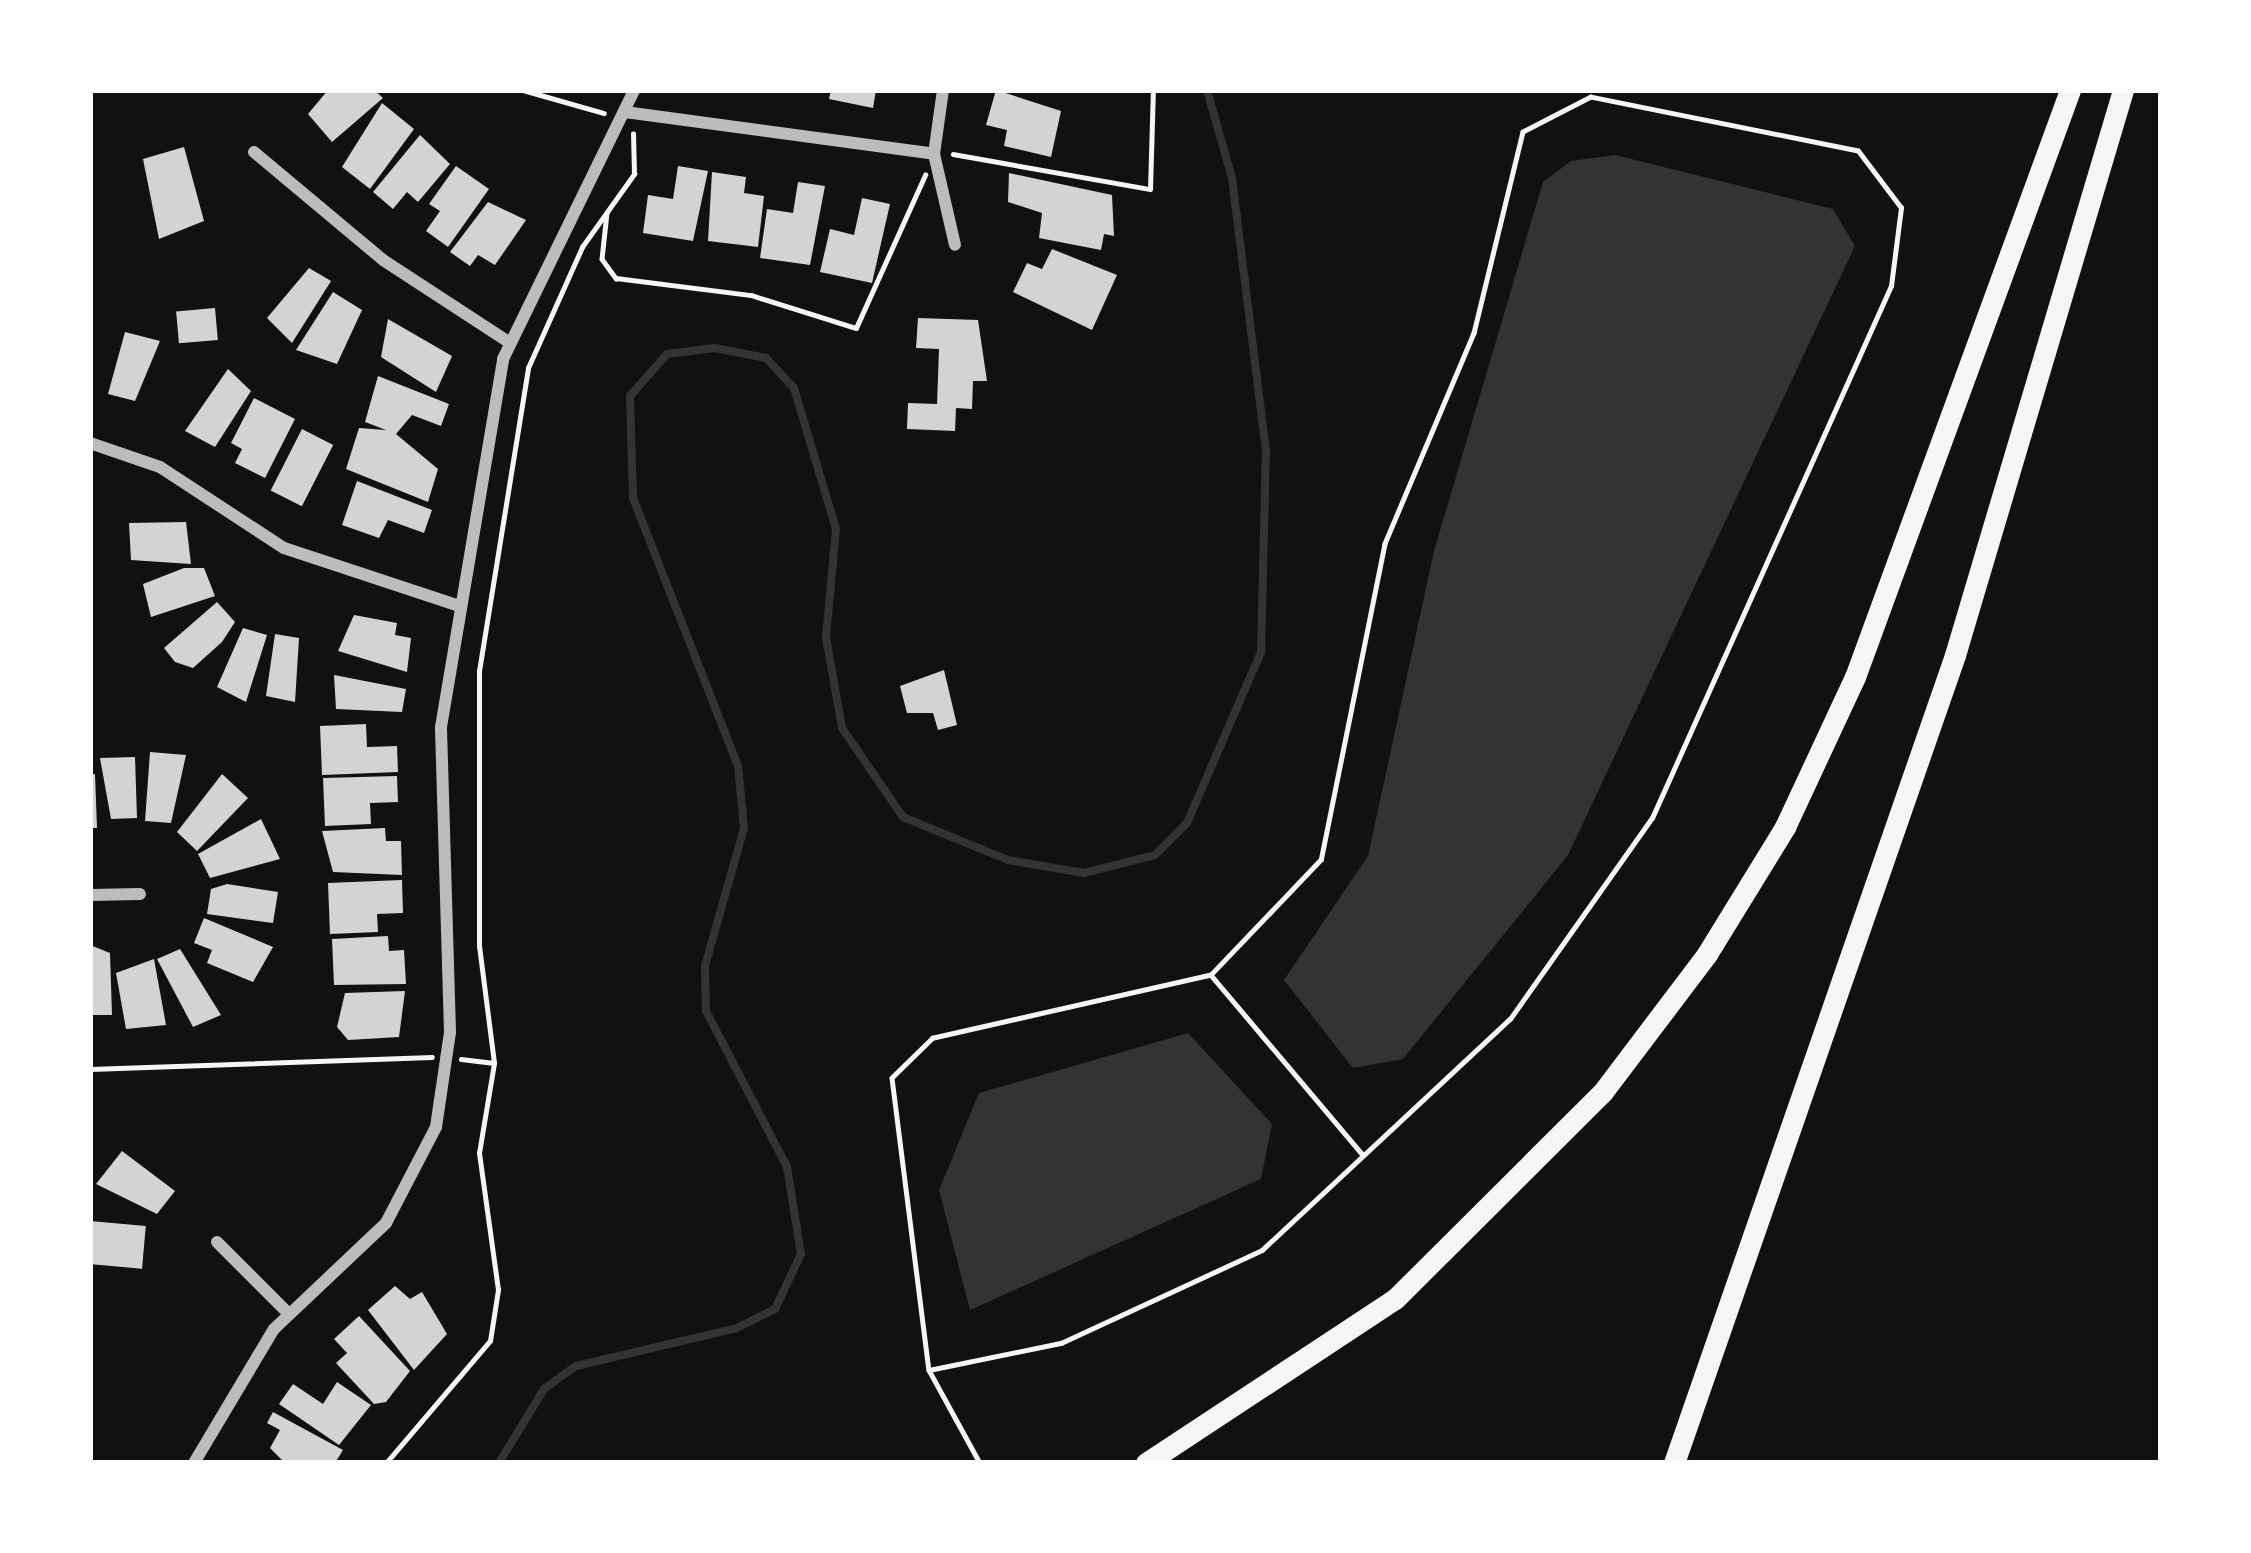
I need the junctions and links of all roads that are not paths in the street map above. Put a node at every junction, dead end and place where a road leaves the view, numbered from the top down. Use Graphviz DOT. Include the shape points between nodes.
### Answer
graph roads {
  1 [pos="634,90"];
  2 [pos="943,90"];
  3 [pos="2070,90"];
  4 [pos="2123,90"];
  5 [pos="625,112"];
  6 [pos="254,152"];
  7 [pos="934,154"];
  8 [pos="955,245"];
  9 [pos="508,342"];
  10 [pos="90,443"];
  11 [pos="459,606"];
  12 [pos="140,894"];
  13 [pos="90,896"];
  14 [pos="218,1242"];
  15 [pos="288,1313"];
  16 [pos="194,1463"];
  17 [pos="1146,1463"];
  18 [pos="1674,1463"];
  1 -- 5 [label="street"];
  2 -- 7 [label="street"];
  3 -- 17 [label="highway" via="1855,677 1785,827 1707,954 1602,1093 1395,1299"];
  4 -- 18 [label="highway" via="1947,678"];
  5 -- 7 [label="street"];
  5 -- 9 [label="street"];
  6 -- 9 [label="street" via="382,260"];
  7 -- 8 [label="street"];
  9 -- 11 [label="street"];
  10 -- 11 [label="street" via="160,467 284,548"];
  11 -- 15 [label="street" via="441,727 443,1103 386,1223"];
  12 -- 13 [label="street"];
  14 -- 15 [label="street"];
  15 -- 16 [label="street"];
}
